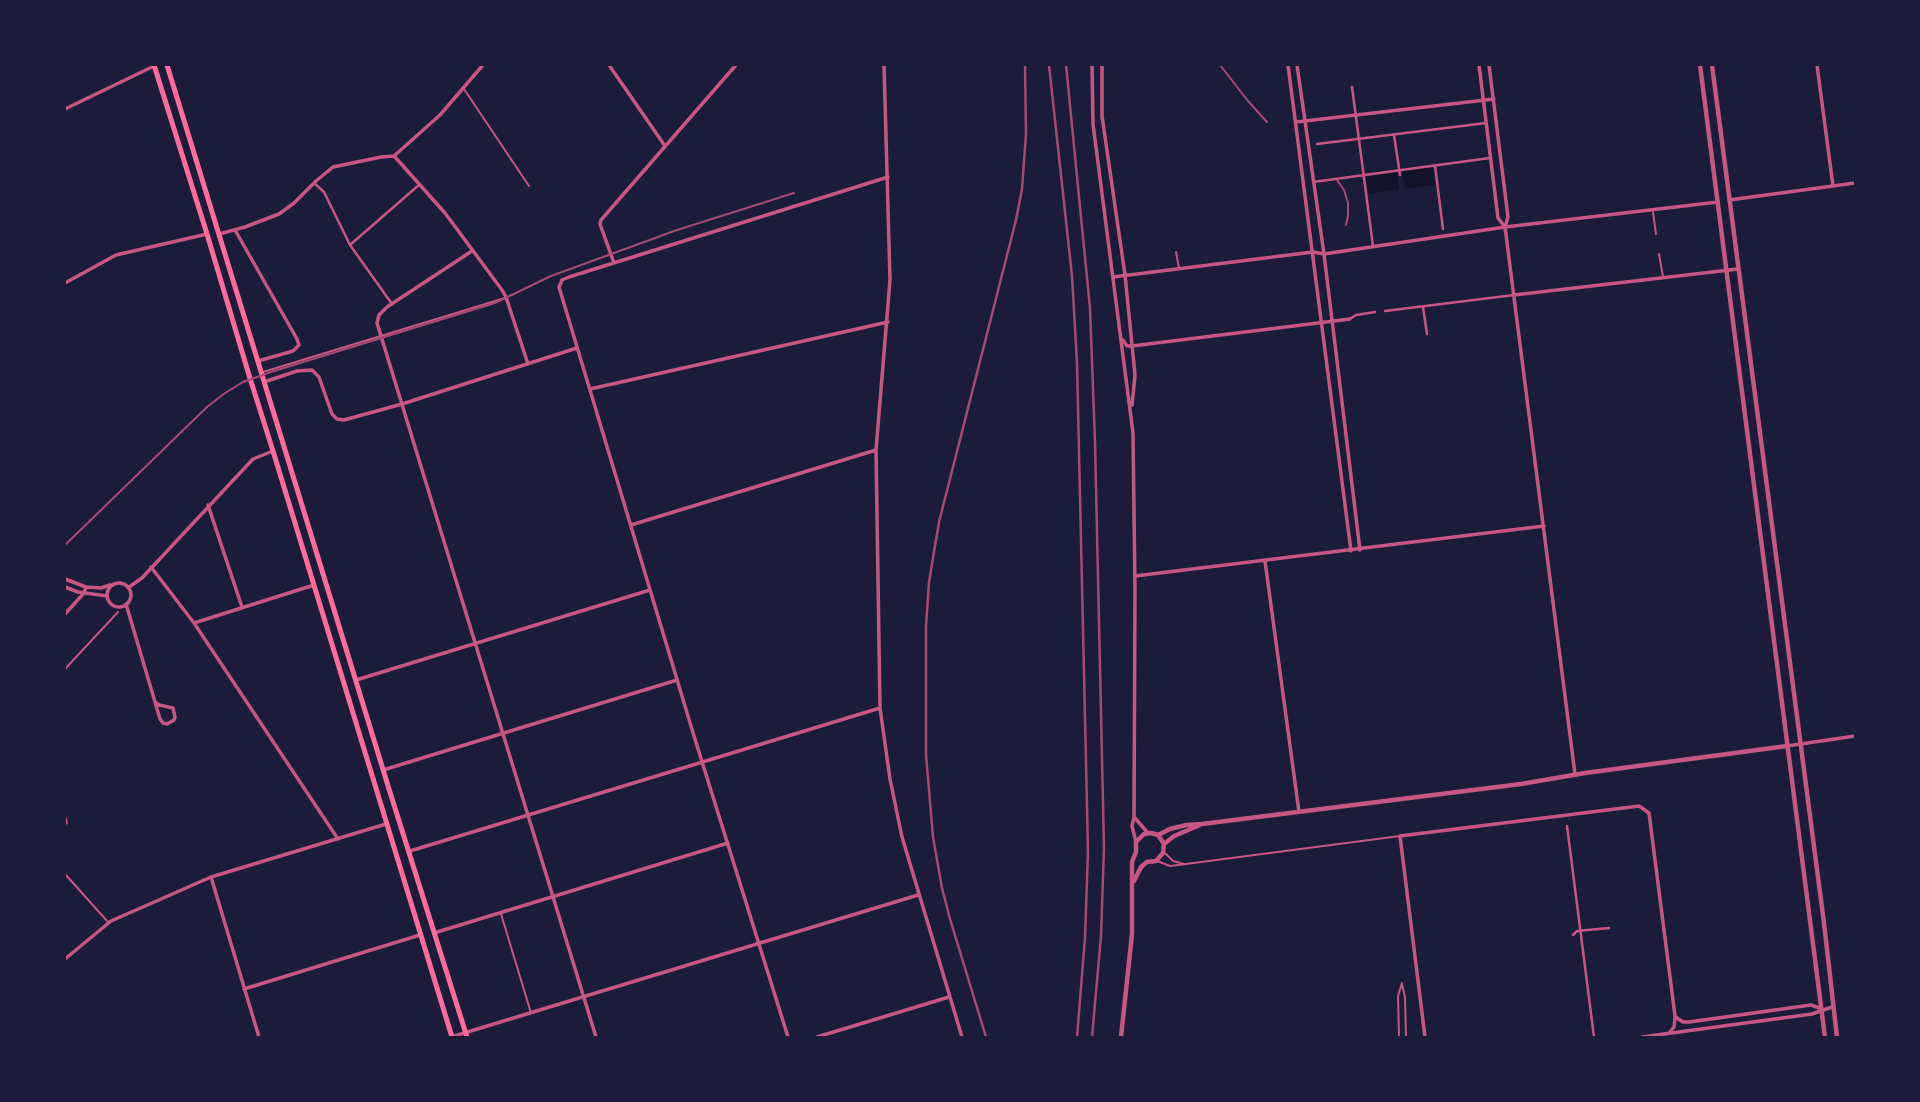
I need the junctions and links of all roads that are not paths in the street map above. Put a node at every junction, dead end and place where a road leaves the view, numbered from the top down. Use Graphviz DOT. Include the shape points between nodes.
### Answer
graph roads {
  1 [pos="156,65"];
  2 [pos="167,65"];
  3 [pos="483,65"];
  4 [pos="609,65"];
  5 [pos="736,65"];
  6 [pos="884,65"];
  7 [pos="1092,65"];
  8 [pos="1102,65"];
  9 [pos="1288,65"];
  10 [pos="1297,65"];
  11 [pos="1479,65"];
  12 [pos="1489,65"];
  13 [pos="1700,65"];
  14 [pos="1712,65"];
  15 [pos="1817,65"];
  16 [pos="1352,87"];
  17 [pos="463,88"];
  18 [pos="1494,99"];
  19 [pos="1483,100"];
  20 [pos="65,109"];
  21 [pos="1355,116"];
  22 [pos="1296,122"];
  23 [pos="1304,122"];
  24 [pos="1486,123"];
  25 [pos="1394,135"];
  26 [pos="1358,139"];
  27 [pos="1317,144"];
  28 [pos="665,146"];
  29 [pos="394,156"];
  30 [pos="1490,158"];
  31 [pos="1435,166"];
  32 [pos="1399,170"];
  33 [pos="1363,175"];
  34 [pos="1400,175"];
  35 [pos="888,177"];
  36 [pos="1312,182"];
  37 [pos="314,183"];
  38 [pos="1855,183"];
  39 [pos="420,184"];
  40 [pos="529,186"];
  41 [pos="1833,186"];
  42 [pos="1729,200"];
  43 [pos="1718,202"];
  44 [pos="1653,211"];
  45 [pos="1505,227"];
  46 [pos="1443,229"];
  47 [pos="235,230"];
  48 [pos="207,234"];
  49 [pos="219,234"];
  50 [pos="1656,234"];
  51 [pos="350,245"];
  52 [pos="1373,246"];
  53 [pos="472,251"];
  54 [pos="1176,252"];
  55 [pos="1313,252"];
  56 [pos="1324,254"];
  57 [pos="1659,254"];
  58 [pos="614,263"];
  59 [pos="1180,269"];
  60 [pos="1738,269"];
  61 [pos="1727,270"];
  62 [pos="1125,275"];
  63 [pos="1113,277"];
  64 [pos="1663,277"];
  65 [pos="65,283"];
  66 [pos="1514,295"];
  67 [pos="506,297"];
  68 [pos="392,304"];
  69 [pos="1423,307"];
  70 [pos="1385,311"];
  71 [pos="1375,312"];
  72 [pos="1350,319"];
  73 [pos="888,322"];
  74 [pos="1332,322"];
  75 [pos="1322,323"];
  76 [pos="1427,334"];
  77 [pos="381,336"];
  78 [pos="1122,337"];
  79 [pos="1132,346"];
  80 [pos="577,348"];
  81 [pos="257,361"];
  82 [pos="528,363"];
  83 [pos="261,373"];
  84 [pos="264,382"];
  85 [pos="252,385"];
  86 [pos="590,389"];
  87 [pos="402,404"];
  88 [pos="1131,411"];
  89 [pos="876,450"];
  90 [pos="274,451"];
  91 [pos="208,505"];
  92 [pos="631,525"];
  93 [pos="1544,526"];
  94 [pos="1360,550"];
  95 [pos="1351,551"];
  96 [pos="1265,561"];
  97 [pos="151,567"];
  98 [pos="1135,576"];
  99 [pos="65,579"];
  100 [pos="112,585"];
  101 [pos="314,586"];
  102 [pos="65,587"];
  103 [pos="86,587"];
  104 [pos="129,587"];
  105 [pos="650,590"];
  106 [pos="84,593"];
  107 [pos="107,596"];
  108 [pos="126,604"];
  109 [pos="242,607"];
  110 [pos="118,612"];
  111 [pos="65,614"];
  112 [pos="194,623"];
  113 [pos="475,644"];
  114 [pos="65,670"];
  115 [pos="356,680"];
  116 [pos="677,680"];
  117 [pos="155,702"];
  118 [pos="880,708"];
  119 [pos="503,734"];
  120 [pos="1855,736"];
  121 [pos="1801,744"];
  122 [pos="1787,746"];
  123 [pos="702,762"];
  124 [pos="383,770"];
  125 [pos="1575,774"];
  126 [pos="1299,812"];
  127 [pos="528,815"];
  128 [pos="1134,817"];
  129 [pos="398,820"];
  130 [pos="386,824"];
  131 [pos="1202,824"];
  132 [pos="1567,826"];
  133 [pos="1148,833"];
  134 [pos="1158,835"];
  135 [pos="1400,836"];
  136 [pos="338,839"];
  137 [pos="1136,842"];
  138 [pos="728,843"];
  139 [pos="1164,844"];
  140 [pos="408,852"];
  141 [pos="1136,852"];
  142 [pos="1164,852"];
  143 [pos="396,855"];
  144 [pos="1156,861"];
  145 [pos="1147,862"];
  146 [pos="1185,864"];
  147 [pos="65,874"];
  148 [pos="211,877"];
  149 [pos="1133,881"];
  150 [pos="918,895"];
  151 [pos="554,897"];
  152 [pos="501,913"];
  153 [pos="109,923"];
  154 [pos="1609,928"];
  155 [pos="1572,929"];
  156 [pos="1579,931"];
  157 [pos="434,933"];
  158 [pos="420,935"];
  159 [pos="1573,935"];
  160 [pos="759,944"];
  161 [pos="65,959"];
  162 [pos="244,989"];
  163 [pos="583,997"];
  164 [pos="949,997"];
  165 [pos="1832,1007"];
  166 [pos="1822,1009"];
  167 [pos="531,1013"];
  168 [pos="1675,1016"];
  169 [pos="1667,1034"];
  170 [pos="466,1035"];
  171 [pos="259,1037"];
  172 [pos="451,1037"];
  173 [pos="596,1037"];
  174 [pos="788,1037"];
  175 [pos="817,1037"];
  176 [pos="962,1037"];
  177 [pos="1121,1037"];
  178 [pos="1399,1037"];
  179 [pos="1406,1037"];
  180 [pos="1425,1037"];
  181 [pos="1594,1037"];
  182 [pos="1642,1037"];
  183 [pos="1825,1037"];
  184 [pos="1837,1037"];
  1 -- 20 [label="street"];
  1 -- 48 [label="main road"];
  2 -- 49 [label="main road"];
  3 -- 17 [label="street"];
  4 -- 28 [label="street"];
  5 -- 28 [label="street"];
  6 -- 35 [label="street"];
  7 -- 63 [label="street" via="1093,124"];
  8 -- 62 [label="street" via="1102,116"];
  9 -- 22 [label="street"];
  10 -- 23 [label="street"];
  11 -- 19 [label="street"];
  12 -- 18 [label="street"];
  13 -- 43 [label="street"];
  14 -- 42 [label="street"];
  15 -- 41 [label="street"];
  16 -- 21 [label="street"];
  17 -- 29 [label="street"];
  17 -- 40 [label="lane"];
  18 -- 19 [label="street"];
  18 -- 45 [label="street" via="1508,217"];
  19 -- 21 [label="street"];
  19 -- 24 [label="street"];
  21 -- 23 [label="street"];
  21 -- 26 [label="street"];
  22 -- 23 [label="street"];
  22 -- 55 [label="street"];
  23 -- 36 [label="street"];
  24 -- 25 [label="street"];
  24 -- 30 [label="street"];
  25 -- 26 [label="street"];
  25 -- 32 [label="street"];
  26 -- 27 [label="street"];
  26 -- 33 [label="street"];
  28 -- 58 [label="street" via="601,220"];
  29 -- 37 [label="street" via="339,165"];
  29 -- 39 [label="street"];
  30 -- 31 [label="street"];
  30 -- 45 [label="street" via="1498,218"];
  31 -- 32 [label="street"];
  31 -- 46 [label="street"];
  32 -- 33 [label="street"];
  32 -- 34 [label="street"];
  33 -- 36 [label="street"];
  33 -- 52 [label="street"];
  35 -- 58 [label="street"];
  35 -- 73 [label="street"];
  36 -- 56 [label="street"];
  37 -- 47 [label="street" via="283,212"];
  37 -- 51 [label="street" via="324,192"];
  38 -- 41 [label="street"];
  39 -- 51 [label="street"];
  39 -- 53 [label="street"];
  41 -- 42 [label="street"];
  42 -- 60 [label="street"];
  43 -- 44 [label="street"];
  43 -- 61 [label="street"];
  44 -- 45 [label="street"];
  44 -- 50 [label="lane"];
  45 -- 52 [label="street"];
  45 -- 66 [label="street"];
  47 -- 49 [label="street"];
  47 -- 81 [label="street" via="298,342 293,351"];
  48 -- 49 [label="main road"];
  48 -- 65 [label="street" via="116,255"];
  48 -- 85 [label="main road"];
  49 -- 81 [label="main road"];
  51 -- 68 [label="street"];
  52 -- 56 [label="street"];
  53 -- 67 [label="street"];
  53 -- 68 [label="street"];
  54 -- 59 [label="lane"];
  55 -- 56 [label="street"];
  55 -- 59 [label="street"];
  55 -- 75 [label="street"];
  56 -- 74 [label="street"];
  57 -- 64 [label="lane"];
  58 -- 80 [label="street" via="560,284"];
  59 -- 62 [label="street"];
  60 -- 61 [label="street"];
  60 -- 121 [label="street"];
  61 -- 64 [label="street"];
  61 -- 122 [label="street"];
  62 -- 63 [label="street"];
  62 -- 79 [label="street"];
  63 -- 78 [label="street"];
  64 -- 66 [label="street"];
  66 -- 69 [label="street"];
  66 -- 93 [label="street"];
  67 -- 77 [label="lane"];
  67 -- 82 [label="street"];
  68 -- 77 [label="street" via="378,318"];
  69 -- 70 [label="street"];
  69 -- 76 [label="street"];
  71 -- 72 [label="street"];
  72 -- 74 [label="street"];
  73 -- 86 [label="street"];
  73 -- 89 [label="street"];
  74 -- 75 [label="street"];
  74 -- 94 [label="street"];
  75 -- 79 [label="street"];
  75 -- 95 [label="street"];
  77 -- 83 [label="lane"];
  77 -- 87 [label="street"];
  78 -- 79 [label="street"];
  78 -- 88 [label="street"];
  79 -- 88 [label="street"];
  80 -- 82 [label="street"];
  80 -- 86 [label="street"];
  81 -- 83 [label="main road"];
  82 -- 87 [label="street"];
  83 -- 84 [label="main road"];
  84 -- 85 [label="main road"];
  84 -- 87 [label="street" via="312,370 337,419"];
  84 -- 115 [label="main road"];
  85 -- 90 [label="main road"];
  86 -- 92 [label="street"];
  87 -- 113 [label="street"];
  88 -- 98 [label="street"];
  89 -- 92 [label="street"];
  89 -- 118 [label="street"];
  90 -- 91 [label="street" via="253,458"];
  90 -- 101 [label="main road"];
  91 -- 97 [label="street"];
  91 -- 109 [label="street"];
  92 -- 105 [label="street"];
  93 -- 94 [label="street"];
  93 -- 125 [label="street"];
  94 -- 95 [label="street"];
  95 -- 96 [label="street"];
  96 -- 98 [label="street"];
  96 -- 126 [label="street"];
  97 -- 104 [label="street"];
  97 -- 112 [label="street"];
  98 -- 128 [label="street"];
  99 -- 103 [label="street"];
  100 -- 103 [label="street"];
  100 -- 104 [label="street"];
  100 -- 107 [label="street"];
  101 -- 109 [label="street"];
  101 -- 130 [label="main road"];
  102 -- 106 [label="street"];
  103 -- 106 [label="street"];
  104 -- 108 [label="street" via="131,598"];
  105 -- 113 [label="street"];
  105 -- 116 [label="street"];
  106 -- 107 [label="street"];
  106 -- 111 [label="street"];
  107 -- 108 [label="street" via="114,605"];
  108 -- 117 [label="street"];
  109 -- 112 [label="street"];
  110 -- 114 [label="lane"];
  112 -- 136 [label="street"];
  113 -- 115 [label="street"];
  113 -- 119 [label="street"];
  115 -- 124 [label="main road"];
  116 -- 119 [label="street"];
  116 -- 123 [label="street"];
  117 -- 117 [label="street" via="163,723 171,722 173,708"];
  118 -- 123 [label="street"];
  118 -- 150 [label="street" via="890,779"];
  119 -- 124 [label="street"];
  119 -- 127 [label="street"];
  120 -- 121 [label="street"];
  121 -- 122 [label="street"];
  121 -- 165 [label="street"];
  122 -- 125 [label="street"];
  122 -- 166 [label="street"];
  123 -- 127 [label="street"];
  123 -- 138 [label="street"];
  124 -- 129 [label="main road"];
  125 -- 126 [label="street"];
  126 -- 131 [label="street"];
  127 -- 140 [label="street"];
  127 -- 151 [label="street"];
  128 -- 133 [label="street"];
  128 -- 137 [label="street"];
  129 -- 130 [label="main road"];
  129 -- 140 [label="main road"];
  130 -- 136 [label="street"];
  130 -- 143 [label="main road"];
  131 -- 134 [label="street"];
  131 -- 139 [label="street"];
  132 -- 156 [label="street"];
  133 -- 134 [label="street"];
  133 -- 137 [label="street"];
  134 -- 139 [label="street"];
  135 -- 146 [label="lane"];
  135 -- 168 [label="street" via="1639,806 1649,813"];
  135 -- 180 [label="street"];
  136 -- 148 [label="street"];
  137 -- 141 [label="street"];
  138 -- 151 [label="street"];
  138 -- 160 [label="street"];
  139 -- 142 [label="street"];
  140 -- 143 [label="main road"];
  140 -- 157 [label="main road"];
  141 -- 145 [label="street"];
  141 -- 149 [label="street"];
  142 -- 144 [label="street"];
  142 -- 146 [label="lane"];
  143 -- 158 [label="main road"];
  144 -- 145 [label="street"];
  144 -- 146 [label="lane" via="1170,866"];
  145 -- 149 [label="street"];
  147 -- 153 [label="lane"];
  148 -- 153 [label="street"];
  148 -- 162 [label="street"];
  149 -- 177 [label="street"];
  150 -- 160 [label="street"];
  150 -- 164 [label="street"];
  151 -- 152 [label="street"];
  151 -- 163 [label="street"];
  152 -- 157 [label="street"];
  152 -- 167 [label="lane"];
  153 -- 161 [label="street"];
  154 -- 156 [label="street"];
  155 -- 156 [label="street"];
  156 -- 159 [label="street"];
  156 -- 181 [label="street"];
  157 -- 170 [label="main road"];
  158 -- 162 [label="street"];
  158 -- 172 [label="main road"];
  160 -- 163 [label="street"];
  160 -- 174 [label="street"];
  162 -- 171 [label="street"];
  163 -- 167 [label="street"];
  163 -- 173 [label="street"];
  164 -- 175 [label="street"];
  164 -- 176 [label="street"];
  165 -- 166 [label="street"];
  165 -- 184 [label="street"];
  166 -- 168 [label="street" via="1811,1005 1689,1022"];
  166 -- 169 [label="street"];
  166 -- 183 [label="street"];
  167 -- 170 [label="street"];
  168 -- 169 [label="street" via="1674,1027"];
  169 -- 182 [label="street"];
  170 -- 172 [label="street"];
  178 -- 179 [label="lane" via="1402,983"];
}
